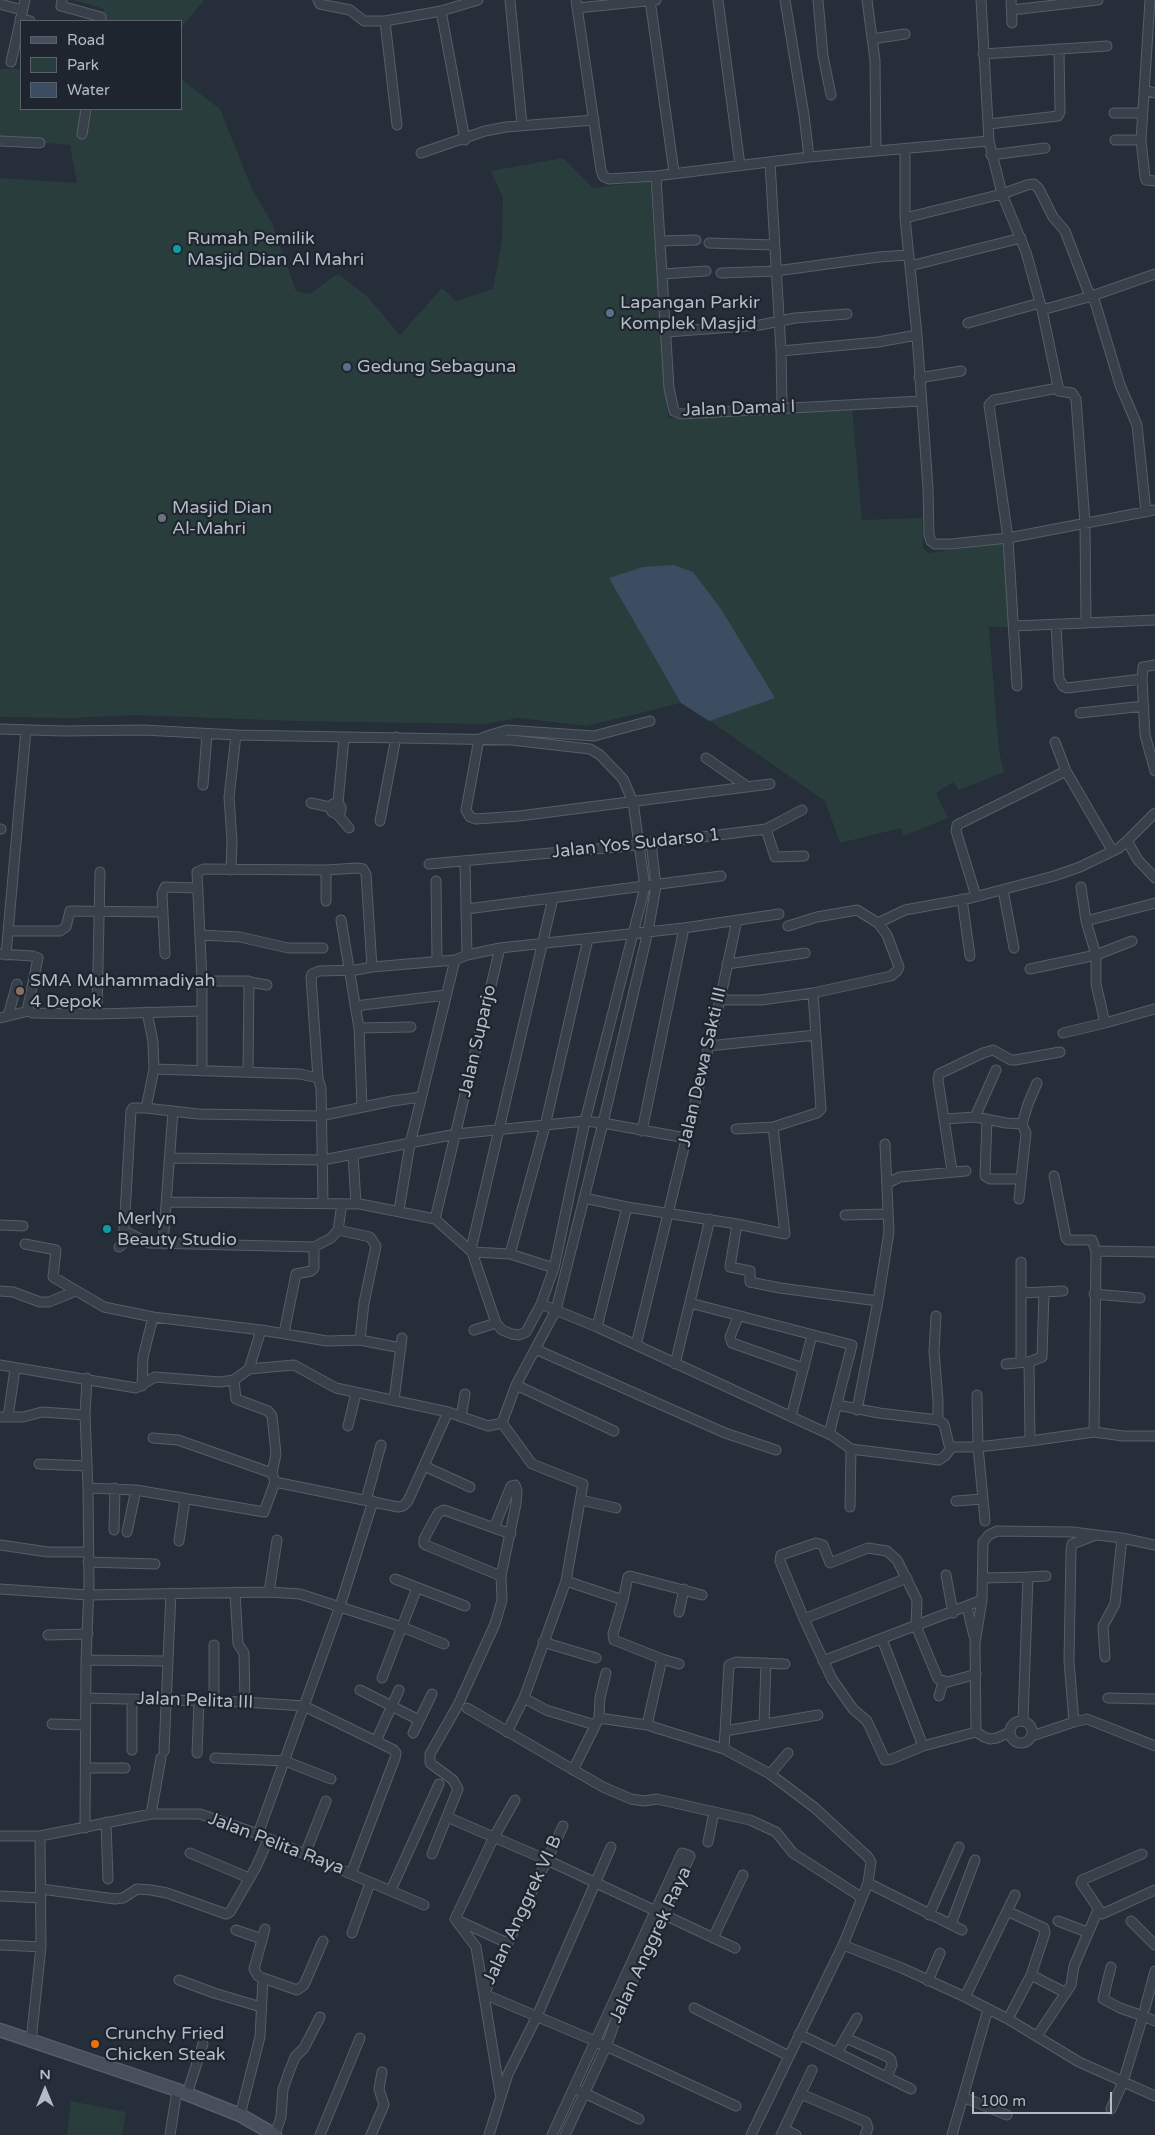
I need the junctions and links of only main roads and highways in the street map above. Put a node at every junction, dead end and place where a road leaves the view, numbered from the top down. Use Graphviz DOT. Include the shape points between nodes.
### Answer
graph roads {
  1 [pos="0,2030"];
  2 [pos="275,2135"];
  1 -- 2 [label="main road" via="182,2092 240,2115"];
}
